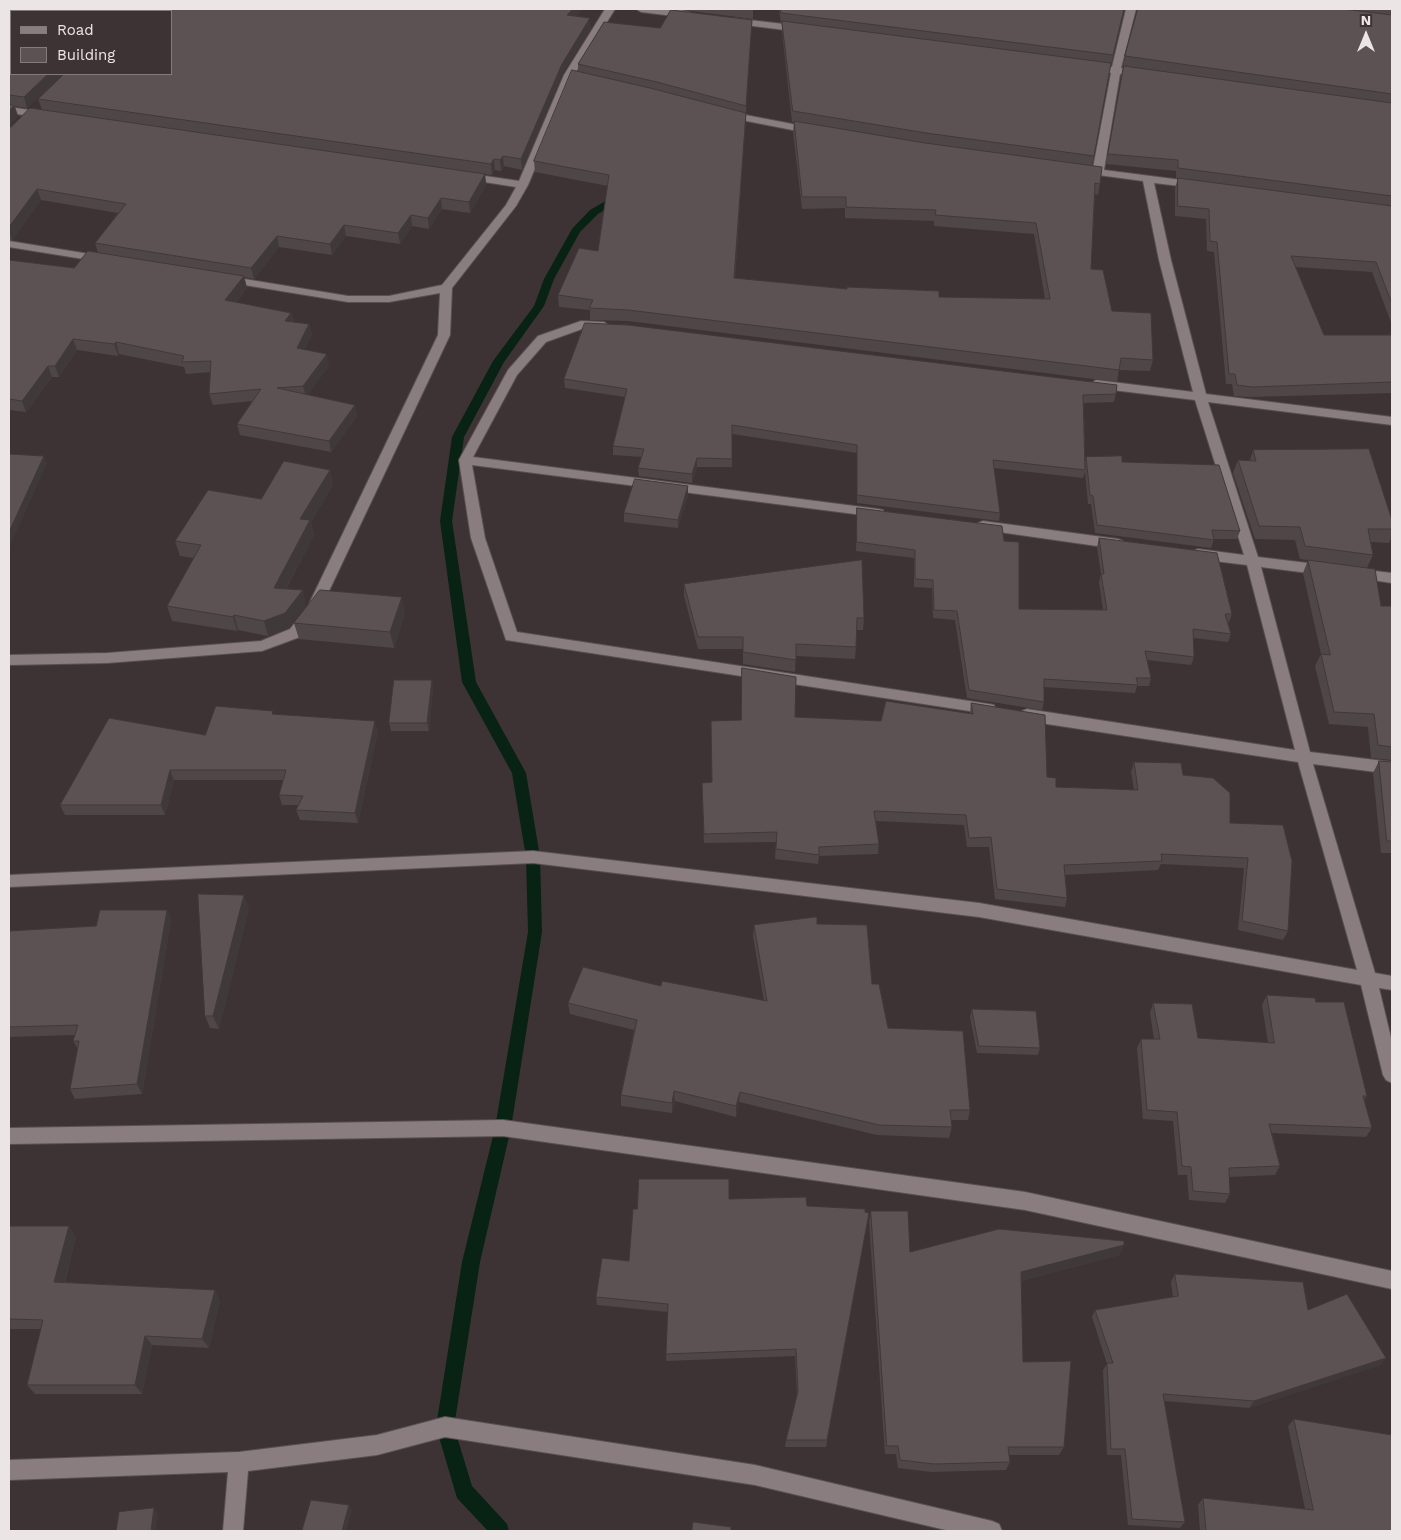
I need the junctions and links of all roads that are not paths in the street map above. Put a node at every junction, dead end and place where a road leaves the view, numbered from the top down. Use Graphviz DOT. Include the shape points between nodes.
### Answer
graph roads {
  1 [pos="610,9"];
  2 [pos="641,9"];
  3 [pos="1131,9"];
  4 [pos="701,16"];
  5 [pos="720,19"];
  6 [pos="810,30"];
  7 [pos="1076,65"];
  8 [pos="1116,70"];
  9 [pos="1156,76"];
  10 [pos="9,110"];
  11 [pos="710,110"];
  12 [pos="59,117"];
  13 [pos="827,133"];
  14 [pos="1069,168"];
  15 [pos="1098,172"];
  16 [pos="454,174"];
  17 [pos="1148,178"];
  18 [pos="523,184"];
  19 [pos="1207,186"];
  20 [pos="9,244"];
  21 [pos="115,261"];
  22 [pos="212,277"];
  23 [pos="446,288"];
  24 [pos="618,326"];
  25 [pos="1081,382"];
  26 [pos="1200,396"];
  27 [pos="1392,421"];
  28 [pos="465,460"];
  29 [pos="889,514"];
  30 [pos="968,524"];
  31 [pos="1135,546"];
  32 [pos="1184,552"];
  33 [pos="1253,561"];
  34 [pos="1392,578"];
  35 [pos="9,660"];
  36 [pos="1304,757"];
  37 [pos="1392,768"];
  38 [pos="9,881"];
  39 [pos="1368,978"];
  40 [pos="1392,983"];
  41 [pos="1392,1075"];
  42 [pos="9,1136"];
  43 [pos="1392,1280"];
  44 [pos="239,1462"];
  45 [pos="9,1470"];
  46 [pos="233,1531"];
  47 [pos="992,1531"];
  1 -- 18 [label="street" via="573,76"];
  2 -- 4 [label="street"];
  3 -- 8 [label="street"];
  5 -- 6 [label="street"];
  7 -- 8 [label="street"];
  8 -- 9 [label="street"];
  8 -- 15 [label="street"];
  10 -- 12 [label="street"];
  11 -- 13 [label="street"];
  14 -- 15 [label="street"];
  15 -- 17 [label="street"];
  16 -- 18 [label="street"];
  17 -- 19 [label="street"];
  17 -- 26 [label="street" via="1159,235"];
  18 -- 23 [label="street" via="505,214"];
  20 -- 21 [label="street"];
  22 -- 23 [label="street" via="348,299 389,299"];
  23 -- 35 [label="street" via="444,335 314,608 295,633 262,646 107,658"];
  24 -- 28 [label="street" via="582,326 542,339 512,373"];
  25 -- 26 [label="street"];
  26 -- 27 [label="street"];
  26 -- 33 [label="street"];
  28 -- 29 [label="street"];
  28 -- 36 [label="street" via="478,538 511,636"];
  30 -- 31 [label="street"];
  32 -- 33 [label="street"];
  33 -- 34 [label="street"];
  33 -- 36 [label="street"];
  36 -- 37 [label="street"];
  36 -- 39 [label="street"];
  38 -- 39 [label="street" via="533,857 979,910"];
  39 -- 40 [label="street"];
  39 -- 41 [label="street"];
  42 -- 43 [label="street" via="503,1128 1025,1201"];
  44 -- 45 [label="street"];
  44 -- 46 [label="street"];
  44 -- 47 [label="street" via="377,1445 444,1427 755,1475"];
}
